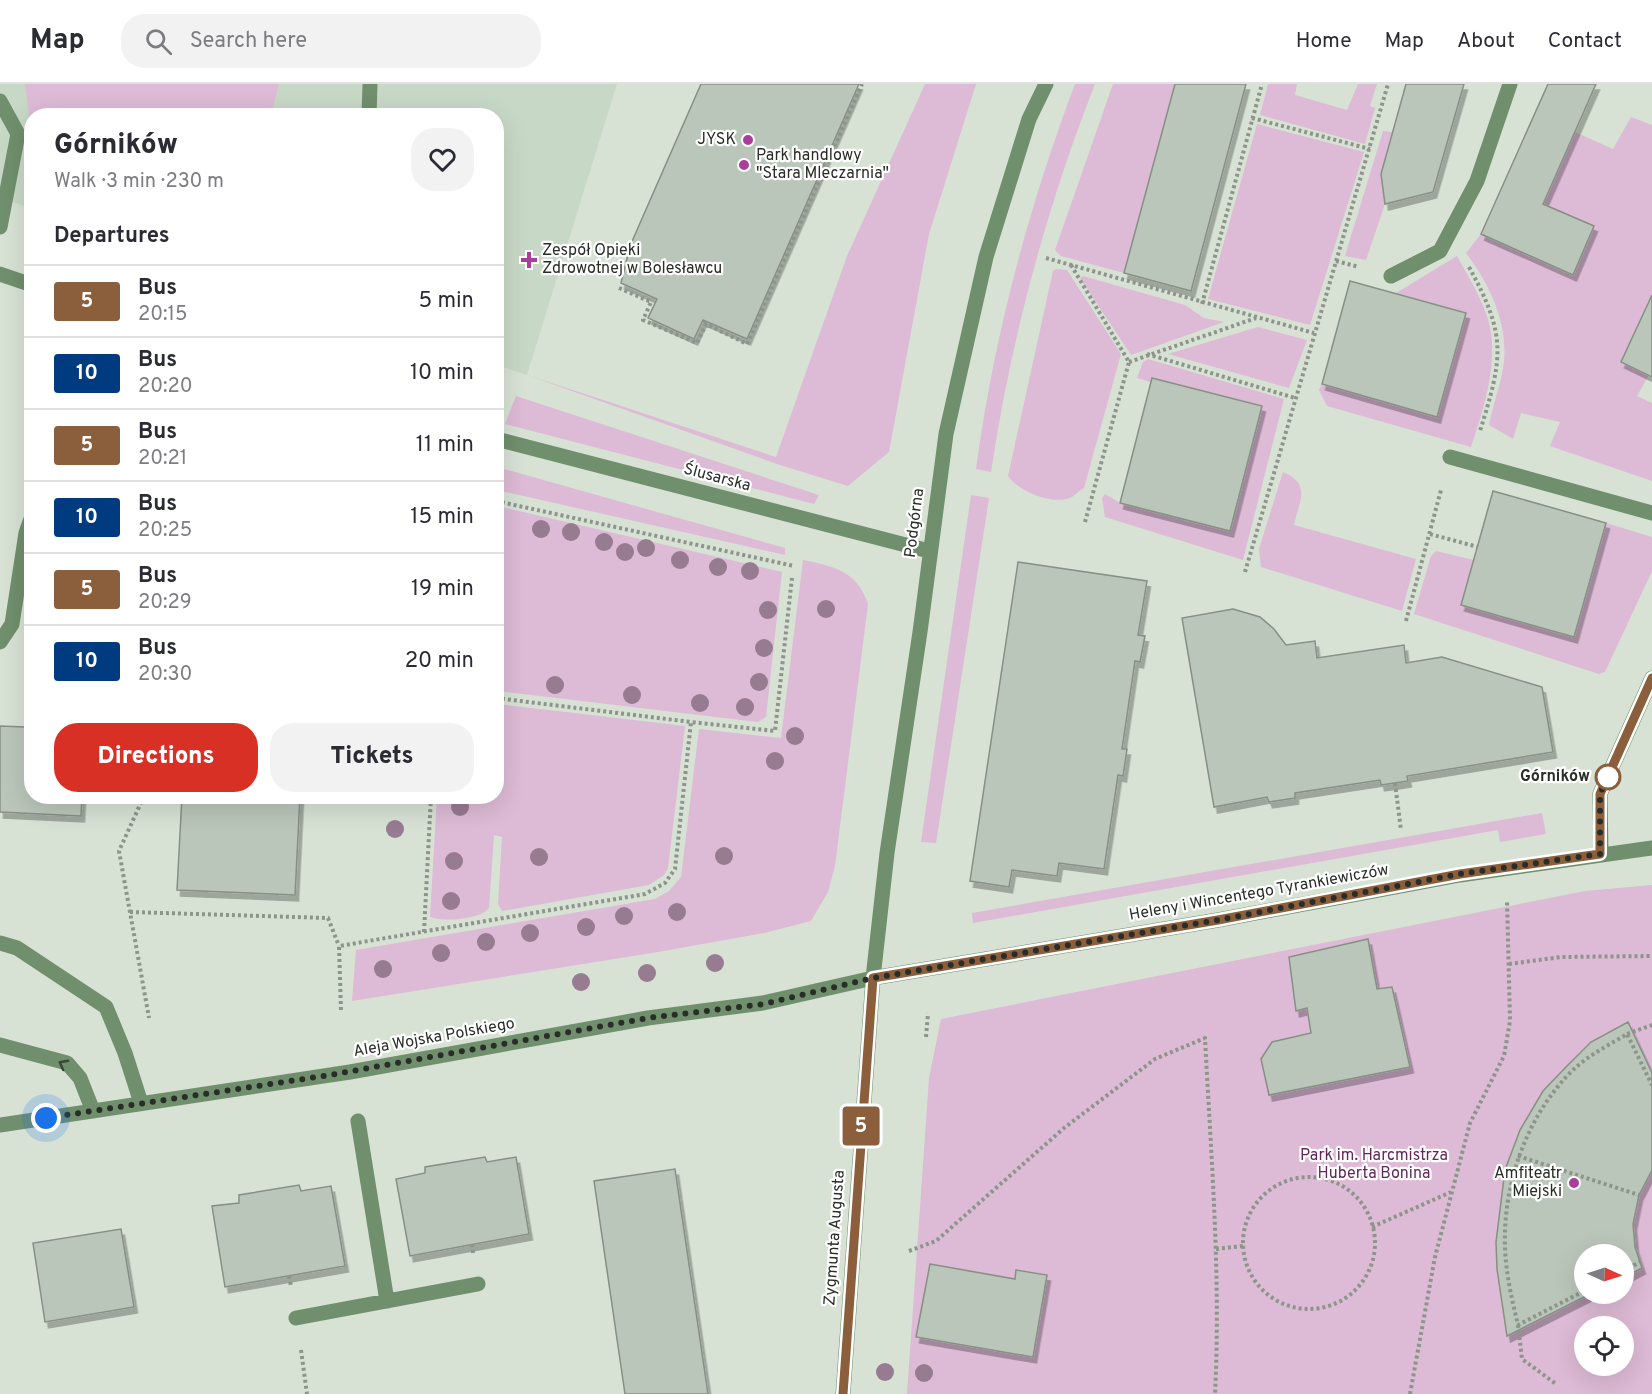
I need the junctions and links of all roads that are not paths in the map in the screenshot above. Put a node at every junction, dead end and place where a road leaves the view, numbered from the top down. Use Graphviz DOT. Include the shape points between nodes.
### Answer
graph roads {
  1 [pos="370,84"];
  2 [pos="1046,84"];
  3 [pos="1510,84"];
  4 [pos="0,101"];
  5 [pos="369,108"];
  6 [pos="0,227"];
  7 [pos="0,274"];
  8 [pos="1391,276"];
  9 [pos="24,282"];
  10 [pos="504,441"];
  11 [pos="1450,457"];
  12 [pos="1652,513"];
  13 [pos="24,546"];
  14 [pos="929,551"];
  15 [pos="0,642"];
  16 [pos="1652,678"];
  17 [pos="1648,697"];
  18 [pos="1652,848"];
  19 [pos="1600,854"];
  20 [pos="0,943"];
  21 [pos="873,978"];
  22 [pos="0,1045"];
  23 [pos="141,1103"];
  24 [pos="93,1111"];
  25 [pos="358,1121"];
  26 [pos="0,1125"];
  27 [pos="478,1284"];
  28 [pos="387,1301"];
  29 [pos="296,1318"];
  30 [pos="843,1394"];
  1 -- 5 [label="street"];
  2 -- 14 [label="street, Podgórna" via="1029,119 986,257 946,435"];
  3 -- 8 [label="street" via="1477,181 1440,251"];
  4 -- 6 [label="street" via="18,134"];
  7 -- 9 [label="street"];
  10 -- 14 [label="street, Ślusarska"];
  11 -- 12 [label="street"];
  13 -- 15 [label="street" via="12,624"];
  14 -- 21 [label="street, Podgórna"];
  16 -- 17 [label="street"];
  17 -- 19 [label="street" via="1600,794"];
  18 -- 19 [label="street, Heleny i Wincentego Tyrankiewiczów"];
  19 -- 21 [label="street, Heleny i Wincentego Tyrankiewiczów" via="1460,874 1218,920"];
  20 -- 23 [label="street" via="17,948 106,1007"];
  21 -- 23 [label="street, Aleja Wojska Polskiego" via="764,1004 648,1018 315,1077"];
  21 -- 30 [label="street, Zygmunta Augusta"];
  24 -- 22 [label="street, one-way" via="80,1078 67,1063"];
  23 -- 24 [label="street, Aleja Wojska Polskiego"];
  24 -- 26 [label="street, Aleja Wojska Polskiego"];
  25 -- 28 [label="street"];
  27 -- 28 [label="street"];
  28 -- 29 [label="street"];
}
